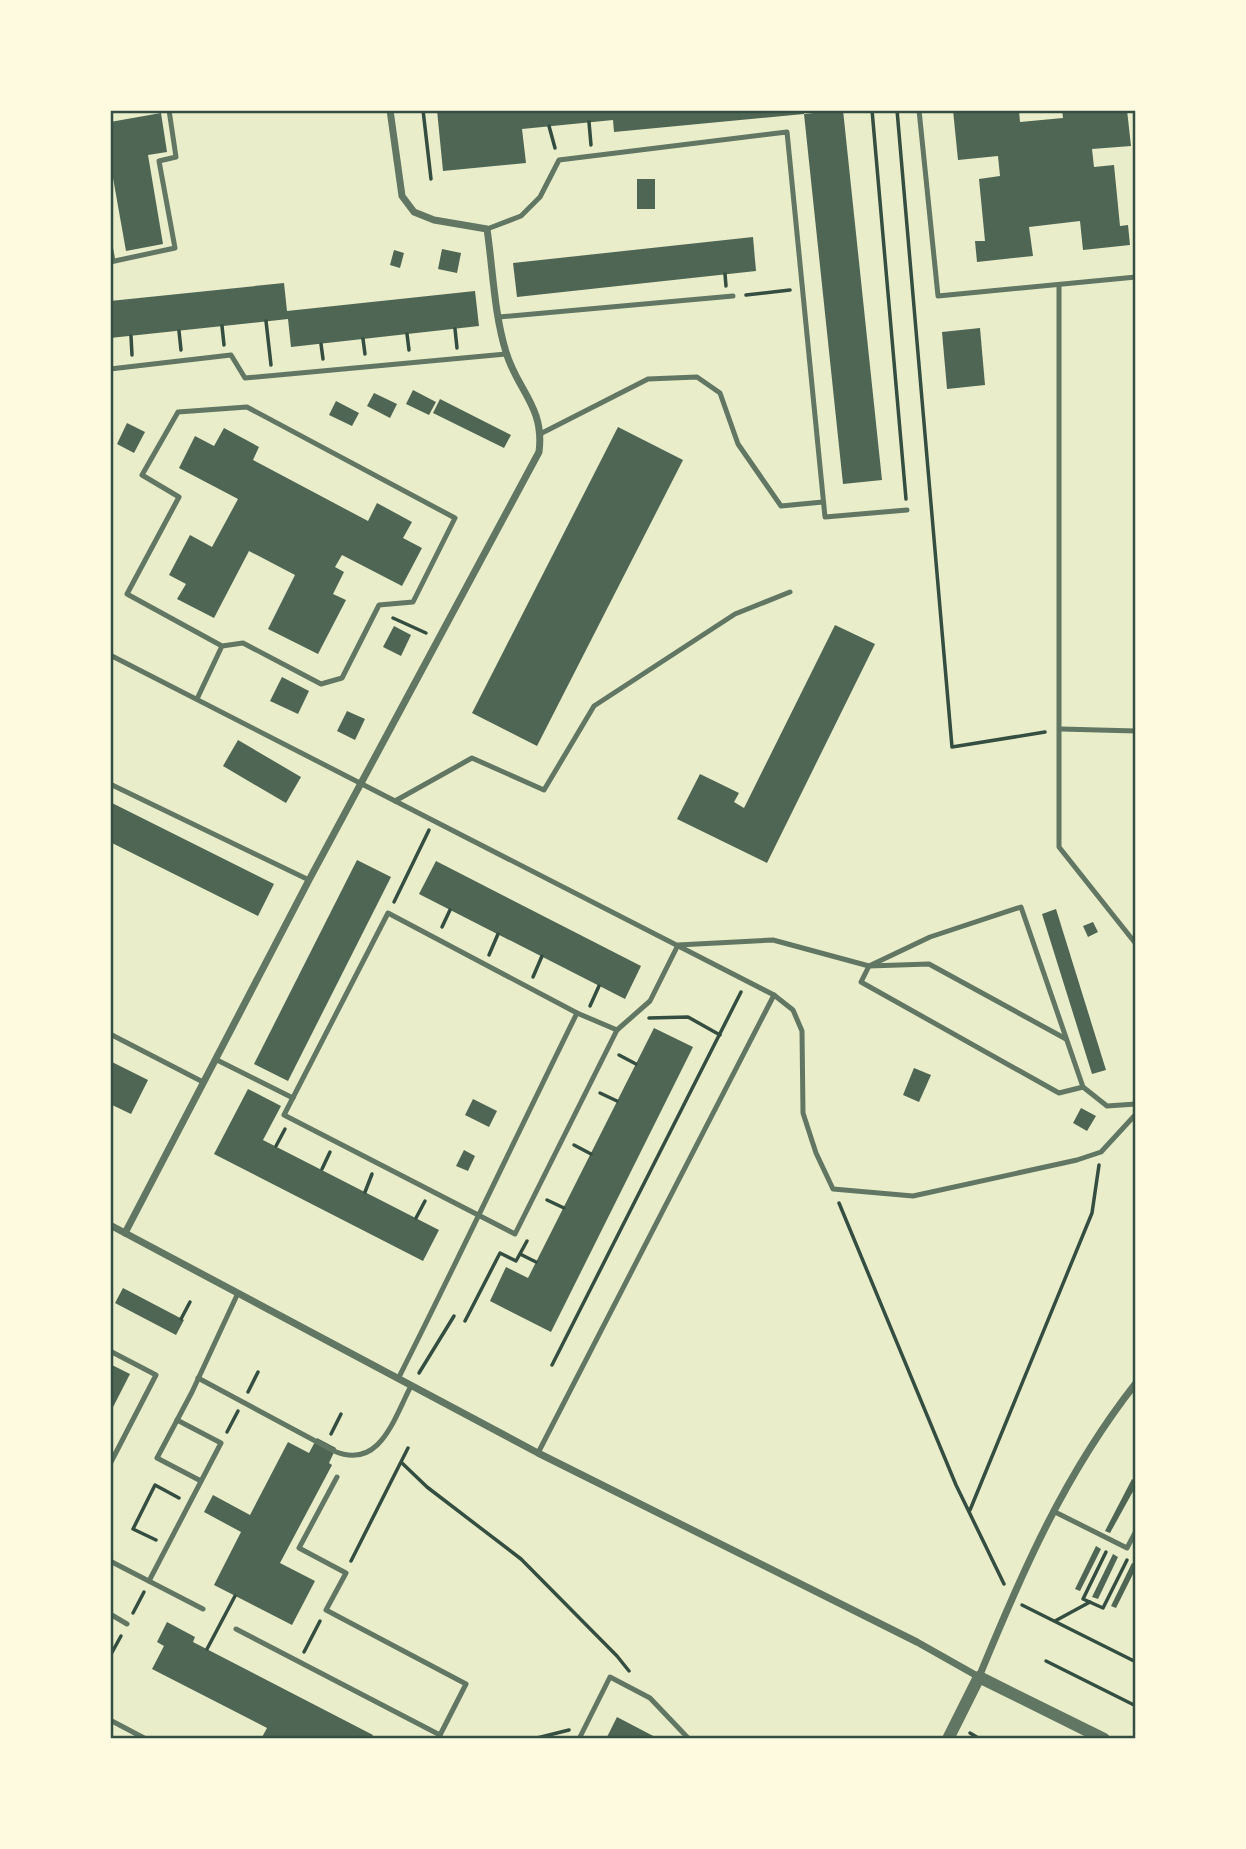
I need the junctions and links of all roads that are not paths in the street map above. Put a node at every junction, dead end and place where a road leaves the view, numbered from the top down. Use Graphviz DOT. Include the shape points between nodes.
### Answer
graph roads {
  1 [pos="169,110"];
  2 [pos="390,110"];
  3 [pos="919,110"];
  4 [pos="487,229"];
  5 [pos="110,245"];
  6 [pos="111,262"];
  7 [pos="1136,277"];
  8 [pos="1059,285"];
  9 [pos="733,296"];
  10 [pos="499,317"];
  11 [pos="506,354"];
  12 [pos="110,369"];
  13 [pos="542,433"];
  14 [pos="823,502"];
  15 [pos="907,510"];
  16 [pos="790,592"];
  17 [pos="222,646"];
  18 [pos="110,655"];
  19 [pos="197,699"];
  20 [pos="1060,729"];
  21 [pos="1136,731"];
  22 [pos="361,783"];
  23 [pos="110,784"];
  24 [pos="395,801"];
  25 [pos="309,880"];
  26 [pos="1136,944"];
  27 [pos="678,945"];
  28 [pos="869,966"];
  29 [pos="774,995"];
  30 [pos="577,1013"];
  31 [pos="617,1030"];
  32 [pos="110,1034"];
  33 [pos="1066,1039"];
  34 [pos="215,1059"];
  35 [pos="203,1082"];
  36 [pos="1083,1087"];
  37 [pos="293,1098"];
  38 [pos="1136,1104"];
  39 [pos="1136,1114"];
  40 [pos="477,1217"];
  41 [pos="110,1225"];
  42 [pos="125,1233"];
  43 [pos="238,1293"];
  44 [pos="110,1351"];
  45 [pos="198,1378"];
  46 [pos="398,1379"];
  47 [pos="1136,1384"];
  48 [pos="411,1386"];
  49 [pos="177,1420"];
  50 [pos="538,1453"];
  51 [pos="110,1464"];
  52 [pos="337,1477"];
  53 [pos="201,1482"];
  54 [pos="1053,1511"];
  55 [pos="1136,1531"];
  56 [pos="110,1561"];
  57 [pos="149,1581"];
  58 [pos="203,1609"];
  59 [pos="110,1614"];
  60 [pos="127,1624"];
  61 [pos="236,1629"];
  62 [pos="979,1677"];
  63 [pos="110,1720"];
  64 [pos="439,1737"];
  65 [pos="146,1739"];
  66 [pos="579,1739"];
  67 [pos="689,1739"];
  68 [pos="948,1739"];
  69 [pos="1104,1739"];
  1 -- 6 [label="lane" via="176,157 159,161 175,248"];
  2 -- 4 [label="street" via="401,197 414,212 435,220"];
  3 -- 8 [label="lane" via="938,296"];
  4 -- 10 [label="street"];
  4 -- 14 [label="lane" via="521,216 540,197 559,160 787,132"];
  5 -- 6 [label="lane"];
  7 -- 8 [label="lane"];
  8 -- 20 [label="lane"];
  9 -- 10 [label="lane"];
  10 -- 11 [label="street"];
  11 -- 12 [label="lane" via="245,378 231,355"];
  11 -- 13 [label="street"];
  13 -- 14 [label="lane" via="648,379 697,377 720,393 738,444 782,506"];
  13 -- 22 [label="street" via="539,452"];
  14 -- 15 [label="lane" via="825,517"];
  16 -- 24 [label="lane" via="735,614 594,706 544,790 472,758"];
  17 -- 17 [label="lane" via="127,594 179,497 142,475 178,412 247,407 455,518 413,602 379,605 342,678 321,684 243,643"];
  17 -- 19 [label="lane"];
  18 -- 19 [label="lane"];
  19 -- 22 [label="lane"];
  20 -- 21 [label="lane"];
  20 -- 26 [label="lane" via="1059,847"];
  22 -- 24 [label="lane"];
  22 -- 25 [label="street"];
  23 -- 25 [label="lane"];
  24 -- 27 [label="lane"];
  25 -- 34 [label="street"];
  27 -- 28 [label="lane" via="773,940"];
  27 -- 29 [label="lane"];
  27 -- 31 [label="lane" via="650,1001"];
  28 -- 33 [label="lane" via="929,964"];
  28 -- 33 [label="lane" via="930,937 1021,907"];
  28 -- 36 [label="lane" via="861,982 1059,1093"];
  29 -- 39 [label="lane" via="793,1010 802,1031 803,1113 833,1189 913,1196 1077,1160 1101,1152"];
  29 -- 50 [label="lane"];
  30 -- 31 [label="lane"];
  30 -- 37 [label="lane" via="388,913"];
  30 -- 40 [label="lane"];
  31 -- 40 [label="lane" via="515,1234"];
  32 -- 35 [label="lane"];
  33 -- 36 [label="lane"];
  34 -- 35 [label="street"];
  34 -- 37 [label="lane"];
  35 -- 42 [label="street"];
  36 -- 38 [label="lane" via="1107,1106"];
  37 -- 40 [label="lane" via="284,1115"];
  40 -- 46 [label="lane"];
  41 -- 42 [label="street"];
  42 -- 43 [label="street"];
  43 -- 45 [label="lane"];
  43 -- 46 [label="street"];
  44 -- 51 [label="lane" via="156,1375"];
  45 -- 48 [label="lane" via="353,1457 371,1451 385,1437"];
  45 -- 49 [label="lane"];
  46 -- 48 [label="street"];
  47 -- 54 [label="street" via="1087,1450"];
  48 -- 50 [label="street"];
  49 -- 53 [label="lane" via="157,1458"];
  49 -- 53 [label="lane" via="221,1443"];
  50 -- 62 [label="street" via="918,1642"];
  52 -- 64 [label="lane" via="299,1548 346,1573 326,1610 466,1685"];
  53 -- 57 [label="lane"];
  54 -- 55 [label="lane" via="1128,1548"];
  54 -- 62 [label="street"];
  56 -- 57 [label="lane"];
  57 -- 58 [label="lane"];
  59 -- 60 [label="lane"];
  61 -- 64 [label="lane"];
  62 -- 68 [label="street"];
  62 -- 69 [label="street"];
  63 -- 65 [label="lane"];
  66 -- 67 [label="lane" via="610,1677 650,1698"];
}
